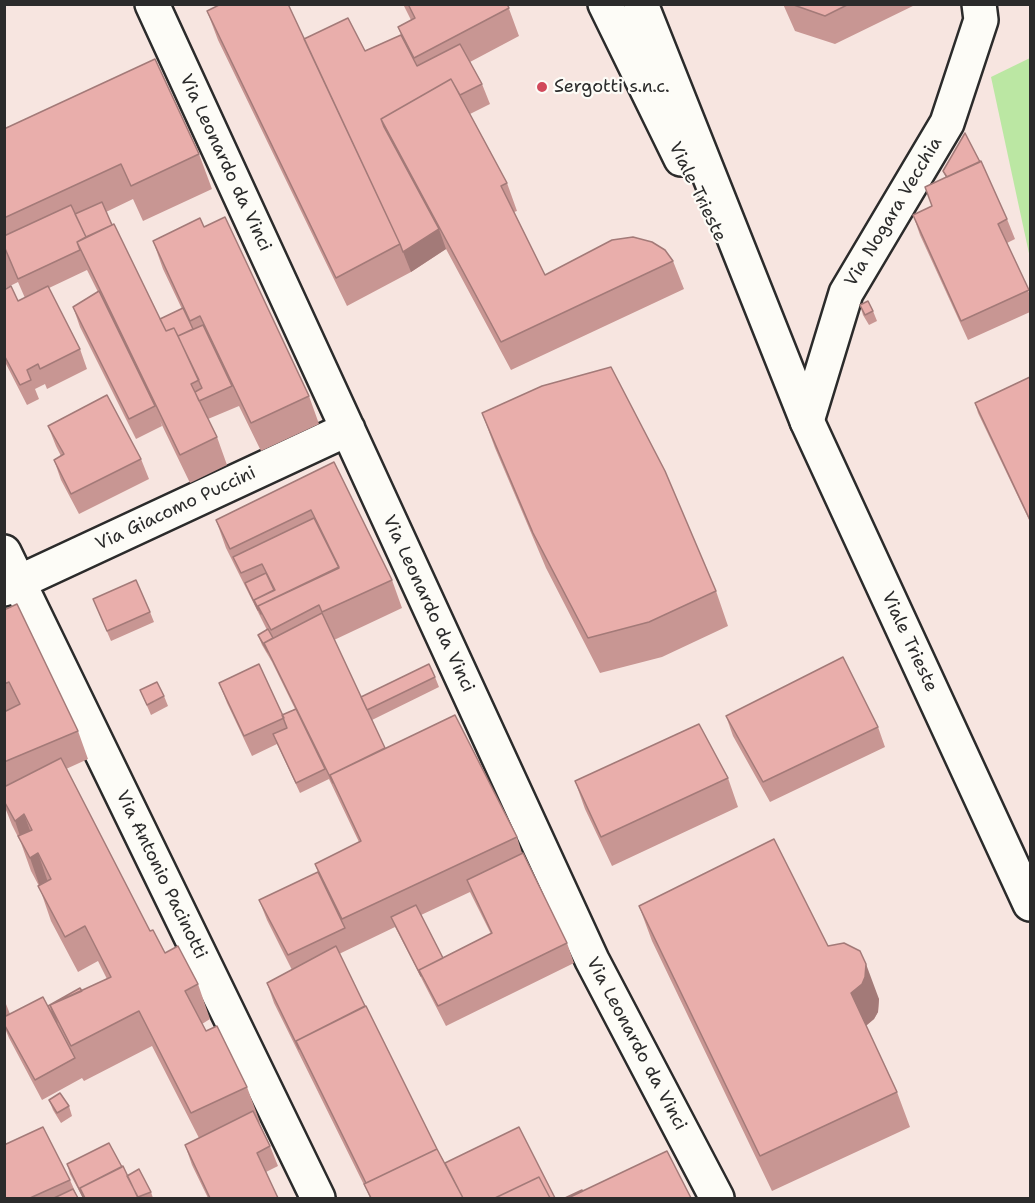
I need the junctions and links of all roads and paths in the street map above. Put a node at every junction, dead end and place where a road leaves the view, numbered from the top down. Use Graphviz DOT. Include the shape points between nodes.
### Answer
graph roads {
  1 [pos="152,4"];
  2 [pos="605,4"];
  3 [pos="640,4"];
  4 [pos="979,4"];
  5 [pos="178,61"];
  6 [pos="148,75"];
  7 [pos="789,379"];
  8 [pos="807,421"];
  9 [pos="348,429"];
  10 [pos="4,552"];
  11 [pos="12,586"];
  12 [pos="1030,904"];
  13 [pos="318,1198"];
  14 [pos="717,1198"];
  1 -- 5 [label="street, Via Leonardo da Vinci"];
  2 -- 7 [label="street, Viale Trieste"];
  3 -- 7 [label="street, Viale Trieste"];
  4 -- 8 [label="street, Via Nogara Vecchia" via="981,20 947,123 846,293"];
  5 -- 6 [label="street"];
  5 -- 9 [label="street, Via Leonardo da Vinci"];
  7 -- 8 [label="street, Viale Trieste"];
  8 -- 12 [label="street, Viale Trieste"];
  9 -- 11 [label="street, Via Giacomo Puccini"];
  9 -- 14 [label="street, Via Leonardo da Vinci" via="592,960"];
  10 -- 11 [label="street, Via Antonio Pacinotti"];
  11 -- 13 [label="street, Via Antonio Pacinotti"];
}
